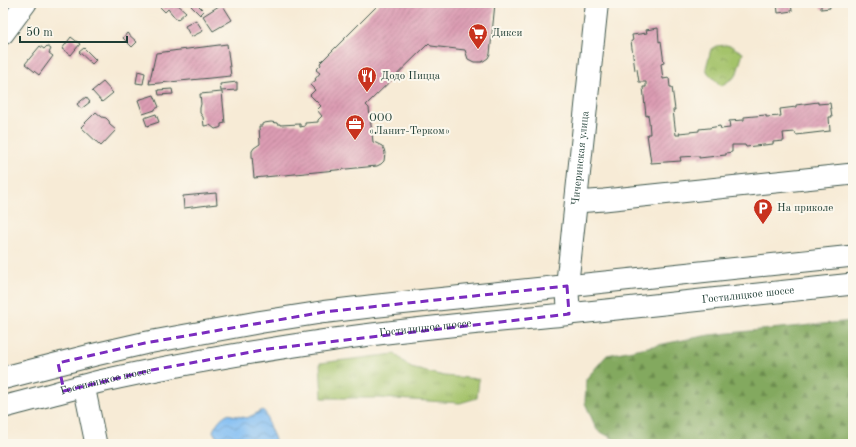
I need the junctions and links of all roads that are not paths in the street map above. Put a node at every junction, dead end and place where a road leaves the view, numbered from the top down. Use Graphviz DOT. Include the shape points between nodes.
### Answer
graph roads {
  1 [pos="26,3"];
  2 [pos="597,3"];
  3 [pos="3,34"];
  4 [pos="853,174"];
  5 [pos="576,202"];
  6 [pos="853,256"];
  7 [pos="853,284"];
  8 [pos="567,286"];
  9 [pos="569,314"];
  10 [pos="58,363"];
  11 [pos="3,378"];
  12 [pos="74,389"];
  13 [pos="3,407"];
  14 [pos="96,444"];
  1 -- 3 [label="street"];
  2 -- 5 [label="main road, Чичеринская улица"];
  4 -- 5 [label="street"];
  5 -- 8 [label="main road, Чичеринская улица"];
  6 -- 8 [label="street"];
  7 -- 9 [label="street, Гостилицкое шоссе"];
  8 -- 9 [label="main road, Чичеринская улица"];
  8 -- 10 [label="main road" via="324,312 196,333"];
  9 -- 12 [label="main road, Гостилицкое шоссе" via="333,339 203,360"];
  10 -- 11 [label="main road"];
  10 -- 12 [label="main road"];
  12 -- 13 [label="main road, Гостилицкое шоссе"];
  12 -- 14 [label="street"];
}
